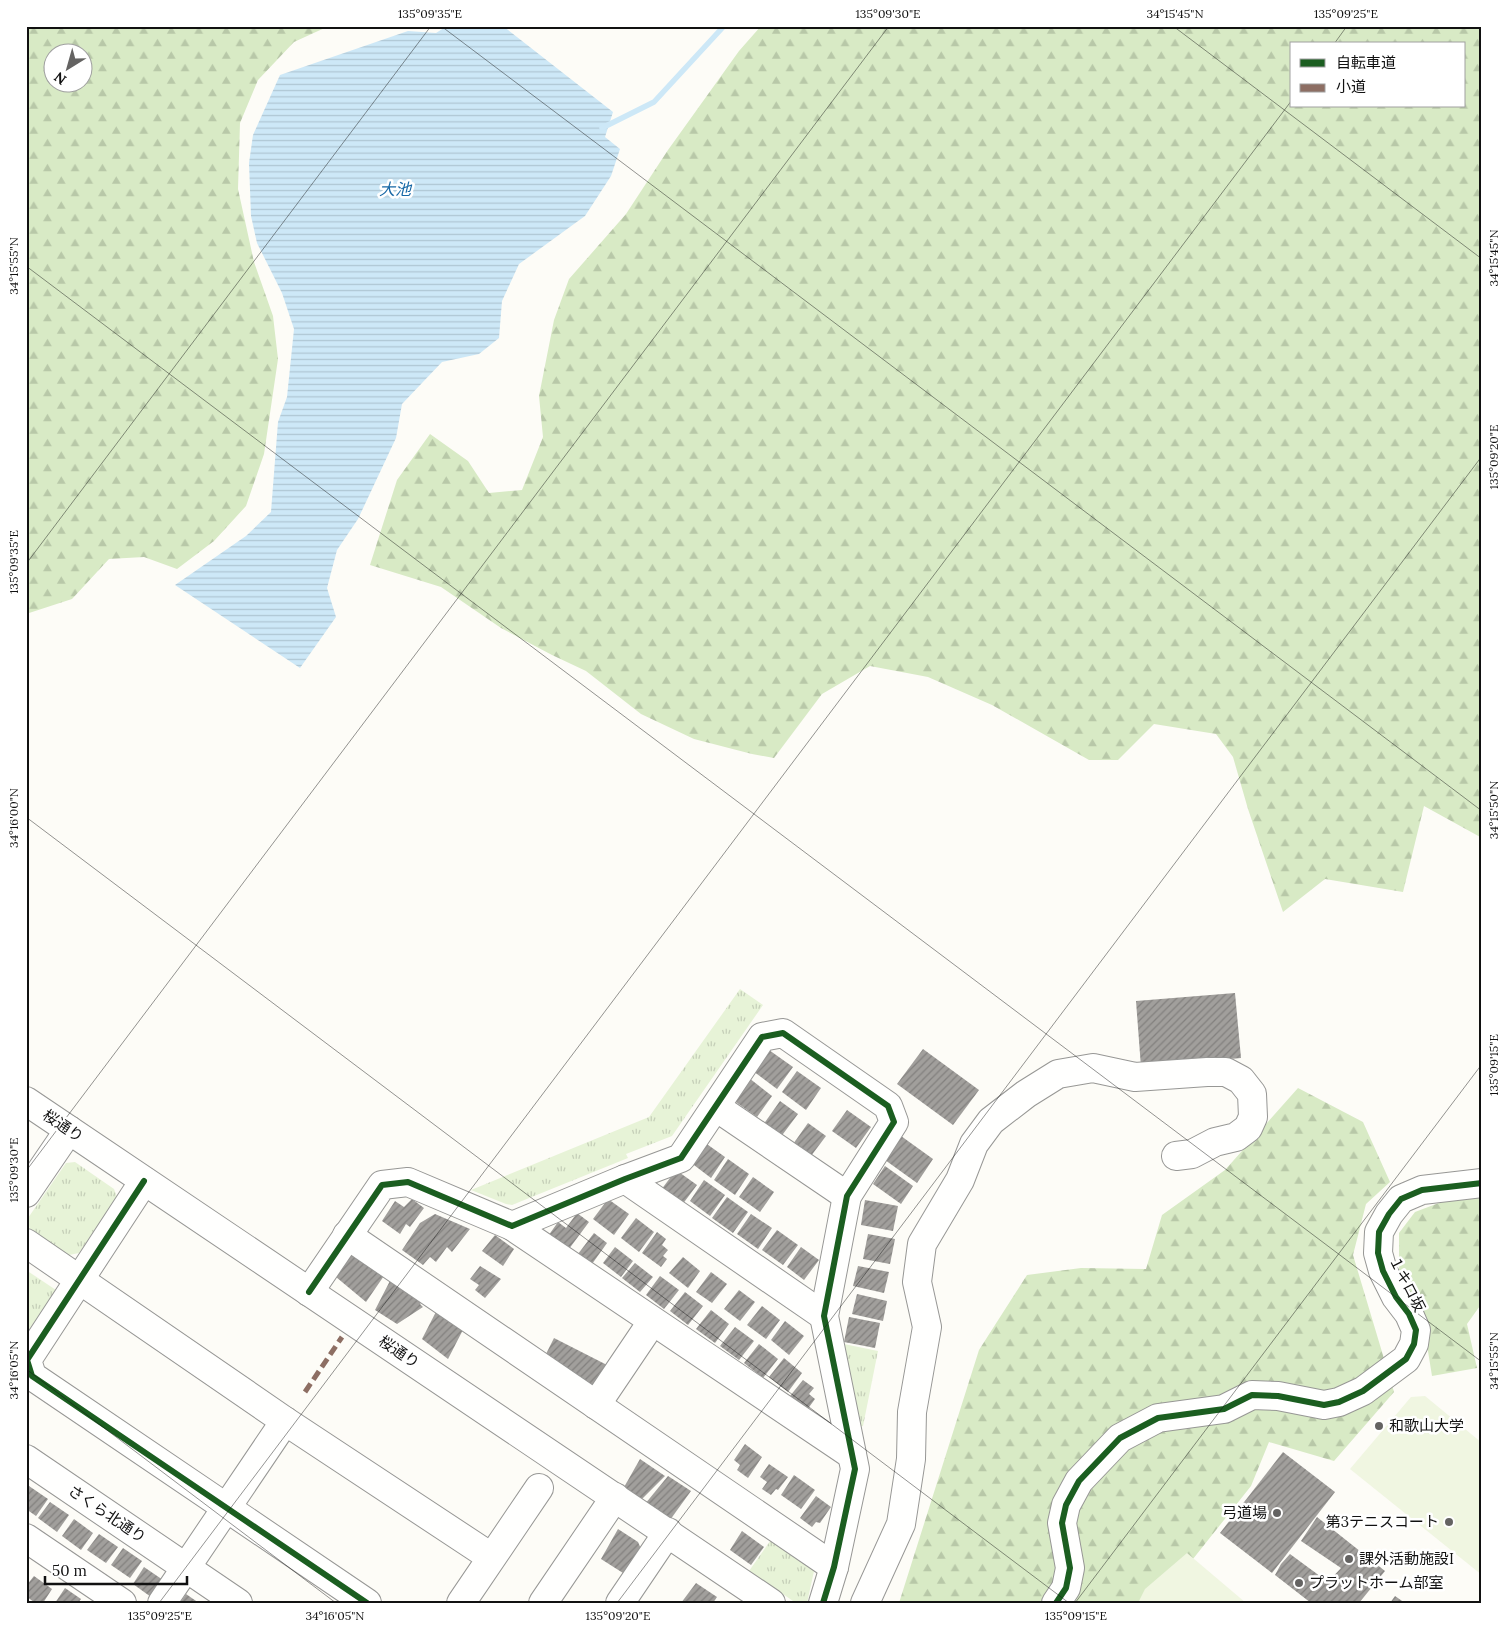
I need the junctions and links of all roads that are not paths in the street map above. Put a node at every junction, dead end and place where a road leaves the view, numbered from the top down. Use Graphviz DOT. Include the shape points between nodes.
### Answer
graph roads {
  1 [pos="26,1101"];
  2 [pos="716,1107"];
  3 [pos="69,1130"];
  4 [pos="1176,1156"];
  5 [pos="625,1179"];
  6 [pos="144,1181"];
  7 [pos="1482,1183"];
  8 [pos="26,1193"];
  9 [pos="847,1196"];
  10 [pos="512,1226"];
  11 [pos="347,1235"];
  12 [pos="26,1243"];
  13 [pos="79,1279"];
  14 [pos="309,1292"];
  15 [pos="824,1316"];
  16 [pos="652,1322"];
  17 [pos="596,1405"];
  18 [pos="285,1421"];
  19 [pos="852,1456"];
  20 [pos="26,1459"];
  21 [pos="539,1488"];
  22 [pos="615,1497"];
  23 [pos="226,1507"];
  24 [pos="668,1532"];
  25 [pos="26,1538"];
  26 [pos="491,1557"];
  27 [pos="834,1567"];
  28 [pos="186,1568"];
  29 [pos="629,1600"];
  30 [pos="122,1603"];
  31 [pos="162,1603"];
  32 [pos="238,1603"];
  33 [pos="367,1603"];
  34 [pos="461,1603"];
  35 [pos="543,1603"];
  36 [pos="771,1603"];
  37 [pos="823,1603"];
  38 [pos="865,1603"];
  39 [pos="1056,1603"];
  1 -- 3 [label="street, 桜通り"];
  2 -- 5 [label="street" via="681,1158"];
  2 -- 9 [label="street"];
  2 -- 9 [label="street" via="762,1037 783,1033 888,1106 894,1122"];
  3 -- 6 [label="street, 桜通り"];
  3 -- 8 [label="street"];
  4 -- 38 [label="street" via="1192,1154 1215,1142 1236,1137 1248,1128 1253,1117 1252,1094 1241,1080 1226,1072 1135,1077 1093,1068 1058,1074 991,1121 974,1144 960,1180 922,1244 917,1282 927,1327 912,1412 911,1458 903,1515"];
  5 -- 10 [label="street"];
  5 -- 15 [label="street"];
  6 -- 13 [label="street"];
  6 -- 14 [label="street, 桜通り"];
  7 -- 39 [label="street, １キロ坂" via="1422,1190 1402,1199 1388,1214 1379,1232 1378,1252 1383,1271 1416,1330 1414,1344 1406,1359 1363,1391 1339,1402 1324,1404 1252,1395 1224,1409 1158,1418 1120,1438 1079,1481 1066,1505 1062,1523 1070,1568 1066,1588"];
  9 -- 15 [label="street"];
  10 -- 11 [label="street" via="408,1182 382,1185"];
  10 -- 16 [label="street"];
  11 -- 14 [label="street"];
  11 -- 17 [label="street"];
  12 -- 13 [label="street"];
  13 -- 18 [label="street"];
  13 -- 23 [label="street" via="27,1360 32,1376"];
  14 -- 22 [label="street, 桜通り"];
  15 -- 19 [label="street"];
  16 -- 17 [label="street"];
  16 -- 19 [label="street"];
  17 -- 27 [label="street"];
  18 -- 23 [label="street"];
  18 -- 26 [label="street"];
  19 -- 27 [label="street" via="855,1469"];
  20 -- 28 [label="street, さくら北通り"];
  21 -- 26 [label="street"];
  22 -- 24 [label="street, 桜通り"];
  22 -- 35 [label="street"];
  23 -- 28 [label="street"];
  23 -- 33 [label="street"];
  24 -- 29 [label="street"];
  24 -- 36 [label="street, 桜通り"];
  25 -- 30 [label="street"];
  26 -- 34 [label="street"];
  27 -- 37 [label="street"];
  28 -- 31 [label="street"];
  28 -- 32 [label="street, さくら北通り"];
}
